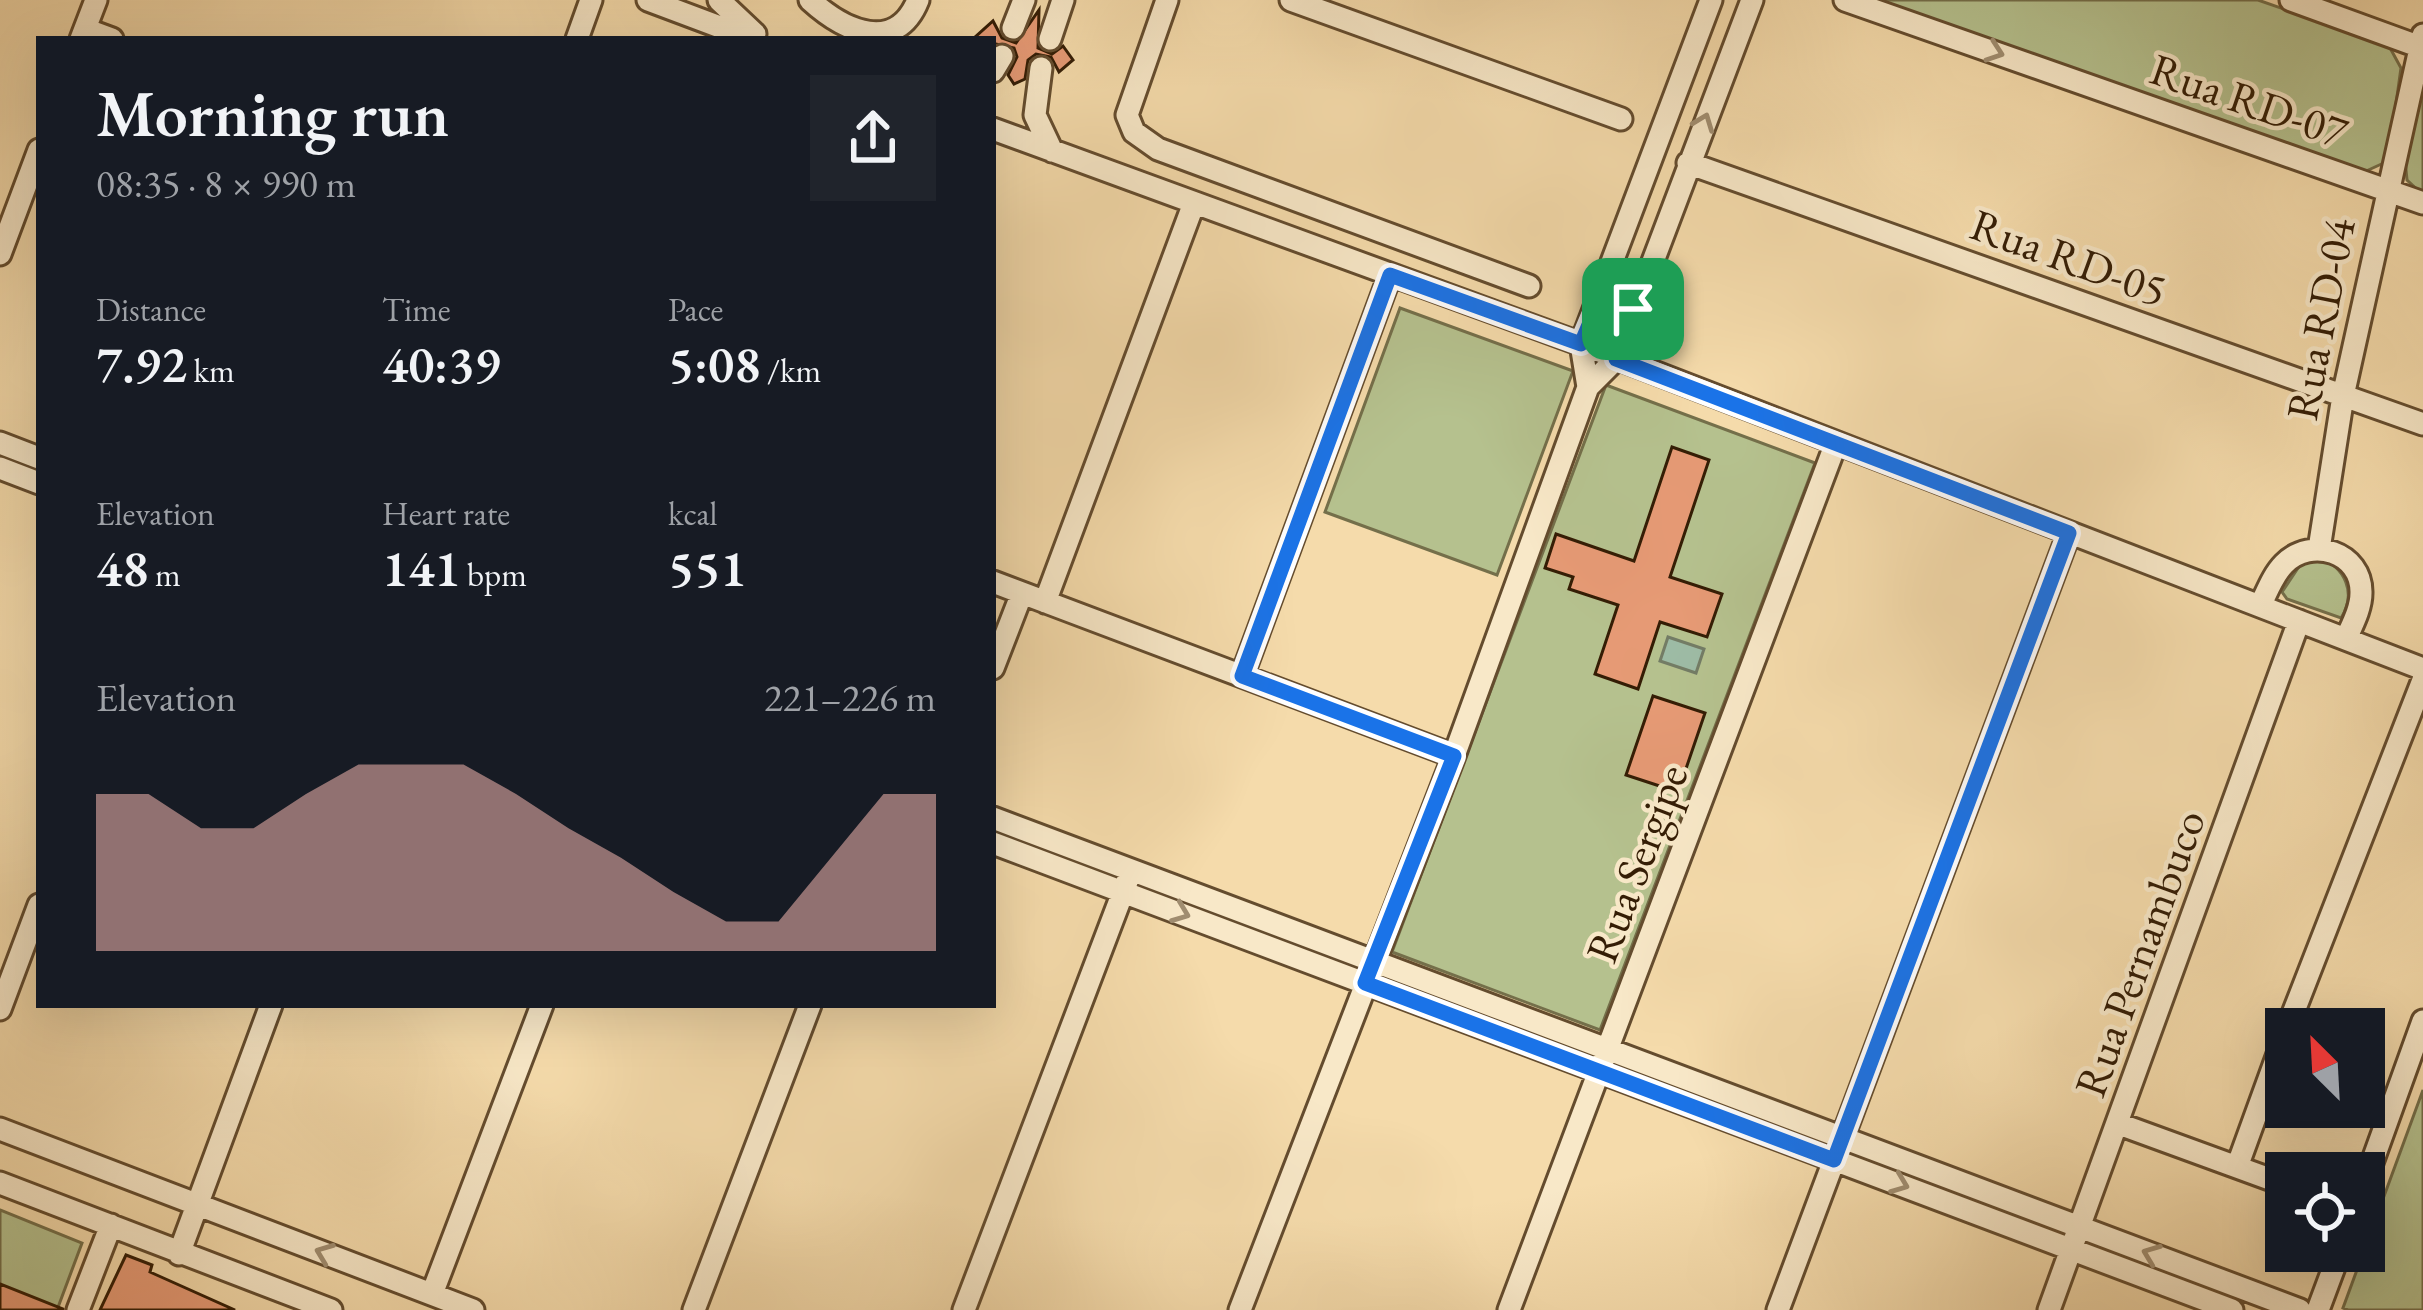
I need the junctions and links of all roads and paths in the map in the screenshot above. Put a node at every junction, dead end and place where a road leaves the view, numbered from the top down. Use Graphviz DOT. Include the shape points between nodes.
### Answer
graph roads {
  1 [pos="96,0"];
  2 [pos="591,0"];
  3 [pos="648,0"];
  4 [pos="718,0"];
  5 [pos="810,0"];
  6 [pos="918,0"];
  7 [pos="1024,0"];
  8 [pos="1063,0"];
  9 [pos="1167,0"];
  10 [pos="1292,0"];
  11 [pos="1711,0"];
  12 [pos="1751,0"];
  13 [pos="1845,0"];
  14 [pos="2291,0"];
  15 [pos="1012,28"];
  16 [pos="83,34"];
  17 [pos="578,36"];
  18 [pos="748,36"];
  19 [pos="753,36"];
  20 [pos="1050,39"];
  21 [pos="2422,43"];
  22 [pos="1041,68"];
  23 [pos="1621,119"];
  24 [pos="996,133"];
  25 [pos="1052,151"];
  26 [pos="36,158"];
  27 [pos="1688,164"];
  28 [pos="2385,188"];
  29 [pos="1194,203"];
  30 [pos="2423,203"];
  31 [pos="0,254"];
  32 [pos="1390,275"];
  33 [pos="1529,286"];
  34 [pos="1600,299"];
  35 [pos="1633,309"];
  36 [pos="1581,344"];
  37 [pos="1616,359"];
  38 [pos="1588,387"];
  39 [pos="2343,396"];
  40 [pos="2423,424"];
  41 [pos="0,443"];
  42 [pos="1836,443"];
  43 [pos="36,457"];
  44 [pos="0,468"];
  45 [pos="36,482"];
  46 [pos="2069,533"];
  47 [pos="2319,549"];
  48 [pos="996,583"];
  49 [pos="1022,593"];
  50 [pos="1045,602"];
  51 [pos="2260,606"];
  52 [pos="2299,621"];
  53 [pos="2346,639"];
  54 [pos="996,660"];
  55 [pos="2423,669"];
  56 [pos="1242,676"];
  57 [pos="2423,680"];
  58 [pos="1454,756"];
  59 [pos="996,819"];
  60 [pos="996,843"];
  61 [pos="1127,881"];
  62 [pos="36,913"];
  63 [pos="1373,961"];
  64 [pos="1365,983"];
  65 [pos="270,1008"];
  66 [pos="541,1008"];
  67 [pos="809,1008"];
  68 [pos="2295,1008"];
  69 [pos="0,1010"];
  70 [pos="2423,1021"];
  71 [pos="1607,1049"];
  72 [pos="1599,1072"];
  73 [pos="2265,1089"];
  74 [pos="2120,1124"];
  75 [pos="0,1130"];
  76 [pos="1842,1138"];
  77 [pos="2376,1152"];
  78 [pos="1834,1160"];
  79 [pos="2237,1167"];
  80 [pos="2265,1177"];
  81 [pos="0,1183"];
  82 [pos="197,1205"];
  83 [pos="111,1226"];
  84 [pos="2080,1227"];
  85 [pos="2072,1250"];
  86 [pos="179,1254"];
  87 [pos="2332,1272"];
  88 [pos="432,1294"];
  89 [pos="78,1310"];
  90 [pos="331,1310"];
  91 [pos="473,1310"];
  92 [pos="694,1310"];
  93 [pos="964,1310"];
  94 [pos="1240,1310"];
  95 [pos="1509,1310"];
  96 [pos="1778,1310"];
  97 [pos="2049,1310"];
  98 [pos="2232,1310"];
  99 [pos="2300,1310"];
  100 [pos="2318,1310"];
  1 -- 16 [label="street"];
  2 -- 17 [label="street"];
  3 -- 18 [label="street"];
  4 -- 19 [label="street"];
  5 -- 6 [label="street" via="838,23 883,35 902,27"];
  7 -- 15 [label="street"];
  8 -- 20 [label="street"];
  9 -- 33 [label="street" via="1127,116 1134,132 1158,149"];
  10 -- 23 [label="street"];
  11 -- 34 [label="street"];
  27 -- 12 [label="street, one-way"];
  13 -- 28 [label="street, Rua RD-07, one-way"];
  14 -- 21 [label="street"];
  21 -- 28 [label="street, Rua RD-04"];
  22 -- 25 [label="street" via="1035,116"];
  24 -- 25 [label="street"];
  25 -- 29 [label="street"];
  26 -- 31 [label="street"];
  27 -- 35 [label="street"];
  27 -- 39 [label="street, Rua RD-05"];
  28 -- 30 [label="street, Rua RD-07"];
  28 -- 39 [label="street, Rua RD-04"];
  29 -- 32 [label="street"];
  29 -- 50 [label="street"];
  32 -- 36 [label="street"];
  32 -- 56 [label="street"];
  34 -- 35 [label="street"];
  34 -- 36 [label="street"];
  35 -- 37 [label="street"];
  36 -- 37 [label="street"];
  36 -- 38 [label="street"];
  37 -- 38 [label="street"];
  37 -- 42 [label="street"];
  38 -- 58 [label="street"];
  39 -- 40 [label="street, Rua RD-05"];
  39 -- 47 [label="street, Rua RD-04"];
  41 -- 43 [label="street"];
  42 -- 46 [label="street"];
  42 -- 71 [label="street, Rua Sergipe"];
  44 -- 45 [label="street"];
  46 -- 51 [label="street"];
  46 -- 76 [label="street"];
  47 -- 51 [label="street" via="2287,560"];
  47 -- 53 [label="street" via="2341,556 2359,578 2359,607"];
  48 -- 49 [label="street"];
  49 -- 50 [label="street"];
  49 -- 54 [label="street"];
  50 -- 56 [label="street"];
  51 -- 52 [label="street"];
  52 -- 53 [label="street"];
  52 -- 74 [label="street, Rua Pernambuco"];
  53 -- 55 [label="street"];
  56 -- 58 [label="street"];
  57 -- 68 [label="street"];
  58 -- 63 [label="street"];
  59 -- 61 [label="street"];
  60 -- 61 [label="street"];
  61 -- 63 [label="street"];
  61 -- 64 [label="street, one-way"];
  61 -- 93 [label="street"];
  62 -- 69 [label="street"];
  63 -- 64 [label="street"];
  63 -- 71 [label="street"];
  64 -- 72 [label="street"];
  64 -- 94 [label="street"];
  65 -- 82 [label="street"];
  66 -- 88 [label="street"];
  67 -- 92 [label="street"];
  70 -- 77 [label="street"];
  71 -- 72 [label="street, Rua Sergipe"];
  71 -- 76 [label="street"];
  72 -- 78 [label="street"];
  72 -- 95 [label="street, Rua Sergipe"];
  73 -- 79 [label="street"];
  74 -- 79 [label="street"];
  74 -- 84 [label="street, Rua Pernambuco"];
  75 -- 82 [label="street"];
  76 -- 78 [label="street"];
  76 -- 84 [label="street"];
  78 -- 85 [label="street, one-way"];
  78 -- 96 [label="street"];
  79 -- 80 [label="street"];
  81 -- 83 [label="street"];
  82 -- 86 [label="street"];
  88 -- 82 [label="street, one-way"];
  83 -- 86 [label="street"];
  83 -- 89 [label="street"];
  84 -- 85 [label="street, Rua Pernambuco"];
  99 -- 84 [label="street, one-way"];
  85 -- 97 [label="street, Rua Pernambuco"];
  85 -- 98 [label="street"];
  86 -- 90 [label="street"];
  87 -- 100 [label="street"];
  88 -- 91 [label="street"];
}
